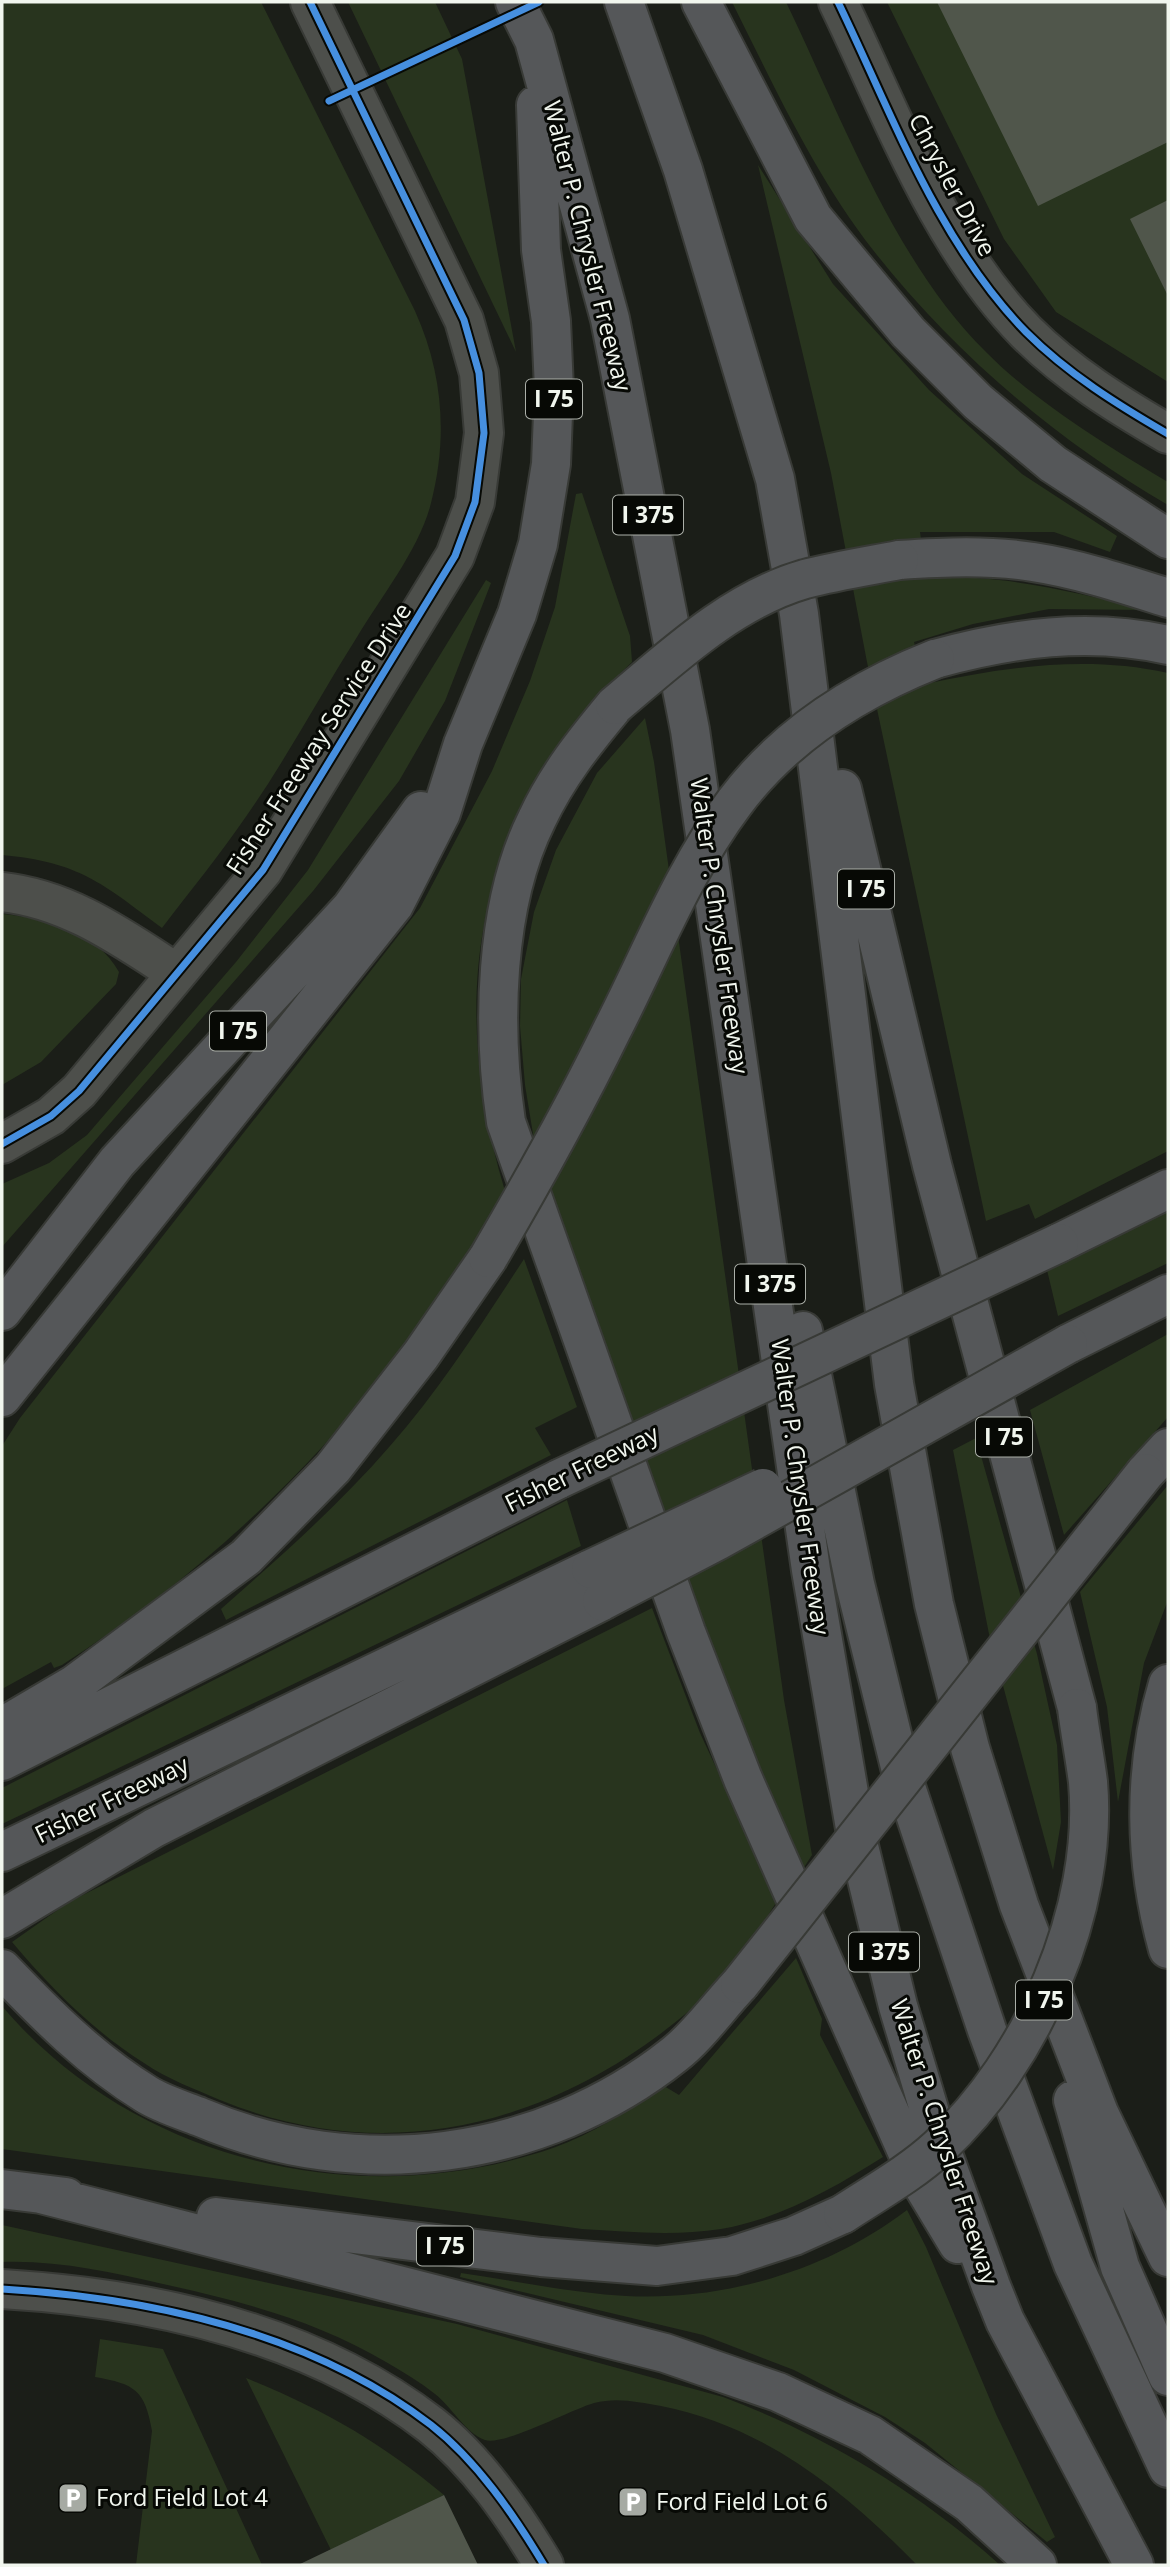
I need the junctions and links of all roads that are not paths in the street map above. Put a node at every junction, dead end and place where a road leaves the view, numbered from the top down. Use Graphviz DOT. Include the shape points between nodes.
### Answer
graph roads {
  1 [pos="310,2"];
  2 [pos="515,2"];
  3 [pos="624,2"];
  4 [pos="701,2"];
  5 [pos="838,2"];
  6 [pos="534,40"];
  7 [pos="1168,434"];
  8 [pos="1168,539"];
  9 [pos="1168,598"];
  10 [pos="799,614"];
  11 [pos="1168,645"];
  12 [pos="463,744"];
  13 [pos="2,892"];
  14 [pos="176,972"];
  15 [pos="730,998"];
  16 [pos="2,1144"];
  17 [pos="1168,1189"];
  18 [pos="1168,1294"];
  19 [pos="2,1311"];
  20 [pos="2,1397"];
  21 [pos="1157,1460"];
  22 [pos="596,1585"];
  23 [pos="1168,1684"];
  24 [pos="2,1727"];
  25 [pos="2,1761"];
  26 [pos="2,1852"];
  27 [pos="1019,1905"];
  28 [pos="2,1919"];
  29 [pos="1168,1949"];
  30 [pos="2,1969"];
  31 [pos="2,2189"];
  32 [pos="41,2194"];
  33 [pos="1168,2257"];
  34 [pos="2,2289"];
  35 [pos="1005,2321"];
  36 [pos="1168,2376"];
  37 [pos="1168,2468"];
  38 [pos="544,2565"];
  39 [pos="1037,2565"];
  40 [pos="1134,2565"];
  1 -- 14 [label="street, Fisher Freeway Service Drive" via="464,320 479,373 484,433 475,502 440,584 263,870"];
  2 -- 6 [label="highway, Walter P. Chrysler Freeway / I 75"];
  3 -- 10 [label="highway, I 75" via="683,170 745,373 775,479"];
  4 -- 8 [label="highway" via="813,219 908,332 978,402 1053,464"];
  5 -- 7 [label="street, Chrysler Drive" via="945,224 990,291 1056,360 1111,401"];
  6 -- 12 [label="highway, I 75" via="541,250 554,375 551,464 538,544 517,614"];
  6 -- 15 [label="highway, Walter P. Chrysler Freeway / I 375" via="610,319 690,730"];
  9 -- 35 [label="highway, bridge" via="1033,561 949,556 899,560 803,580 753,601 685,645 615,705 553,787 517,874 499,991 500,1083 506,1122 686,1632 743,1779 919,2181"];
  10 -- 27 [label="highway" via="894,1384 934,1604 970,1748"];
  10 -- 32 [label="highway, I 75, bridge" via="932,1165 1077,1709 1088,1784 1086,1852 1069,1940 1035,2021 980,2103 939,2148 843,2214 733,2256 657,2266 541,2257"];
  11 -- 24 [label="highway, bridge" via="1100,636 1050,636 976,648 935,659 842,704 802,733 735,802 678,894 552,1149 488,1258 421,1355 332,1468 246,1558 75,1684"];
  12 -- 19 [label="highway, I 75" via="351,908 117,1162"];
  12 -- 20 [label="highway" via="441,813 394,905"];
  13 -- 14 [label="street" via="69,908"];
  14 -- 16 [label="street, Fisher Freeway Service Drive" via="79,1091 51,1116"];
  15 -- 35 [label="highway, Walter P. Chrysler Freeway / I 375" via="811,1570 856,1834 932,2121"];
  15 -- 37 [label="highway" via="855,1584 902,1775 987,2030 1073,2264"];
  17 -- 25 [label="highway, Fisher Freeway, bridge" via="559,1479"];
  18 -- 22 [label="highway, Fisher Freeway, bridge"];
  21 -- 30 [label="highway, bridge" via="740,1984 676,2053 595,2106 500,2143 414,2156 329,2153 236,2133 147,2095 63,2032"];
  22 -- 26 [label="highway, Fisher Freeway"];
  22 -- 28 [label="highway" via="154,1828"];
  23 -- 29 [label="highway" via="1156,1734 1149,1835"];
  27 -- 33 [label="highway" via="1099,2113"];
  27 -- 36 [label="highway" via="1120,2267"];
  31 -- 32 [label="highway, I 75"];
  32 -- 39 [label="highway" via="665,2353 778,2392 870,2435 969,2503"];
  34 -- 38 [label="street" via="143,2306 274,2341 362,2381 433,2427 520,2524"];
  35 -- 40 [label="highway, Walter P. Chrysler Freeway / I 375"];
}
